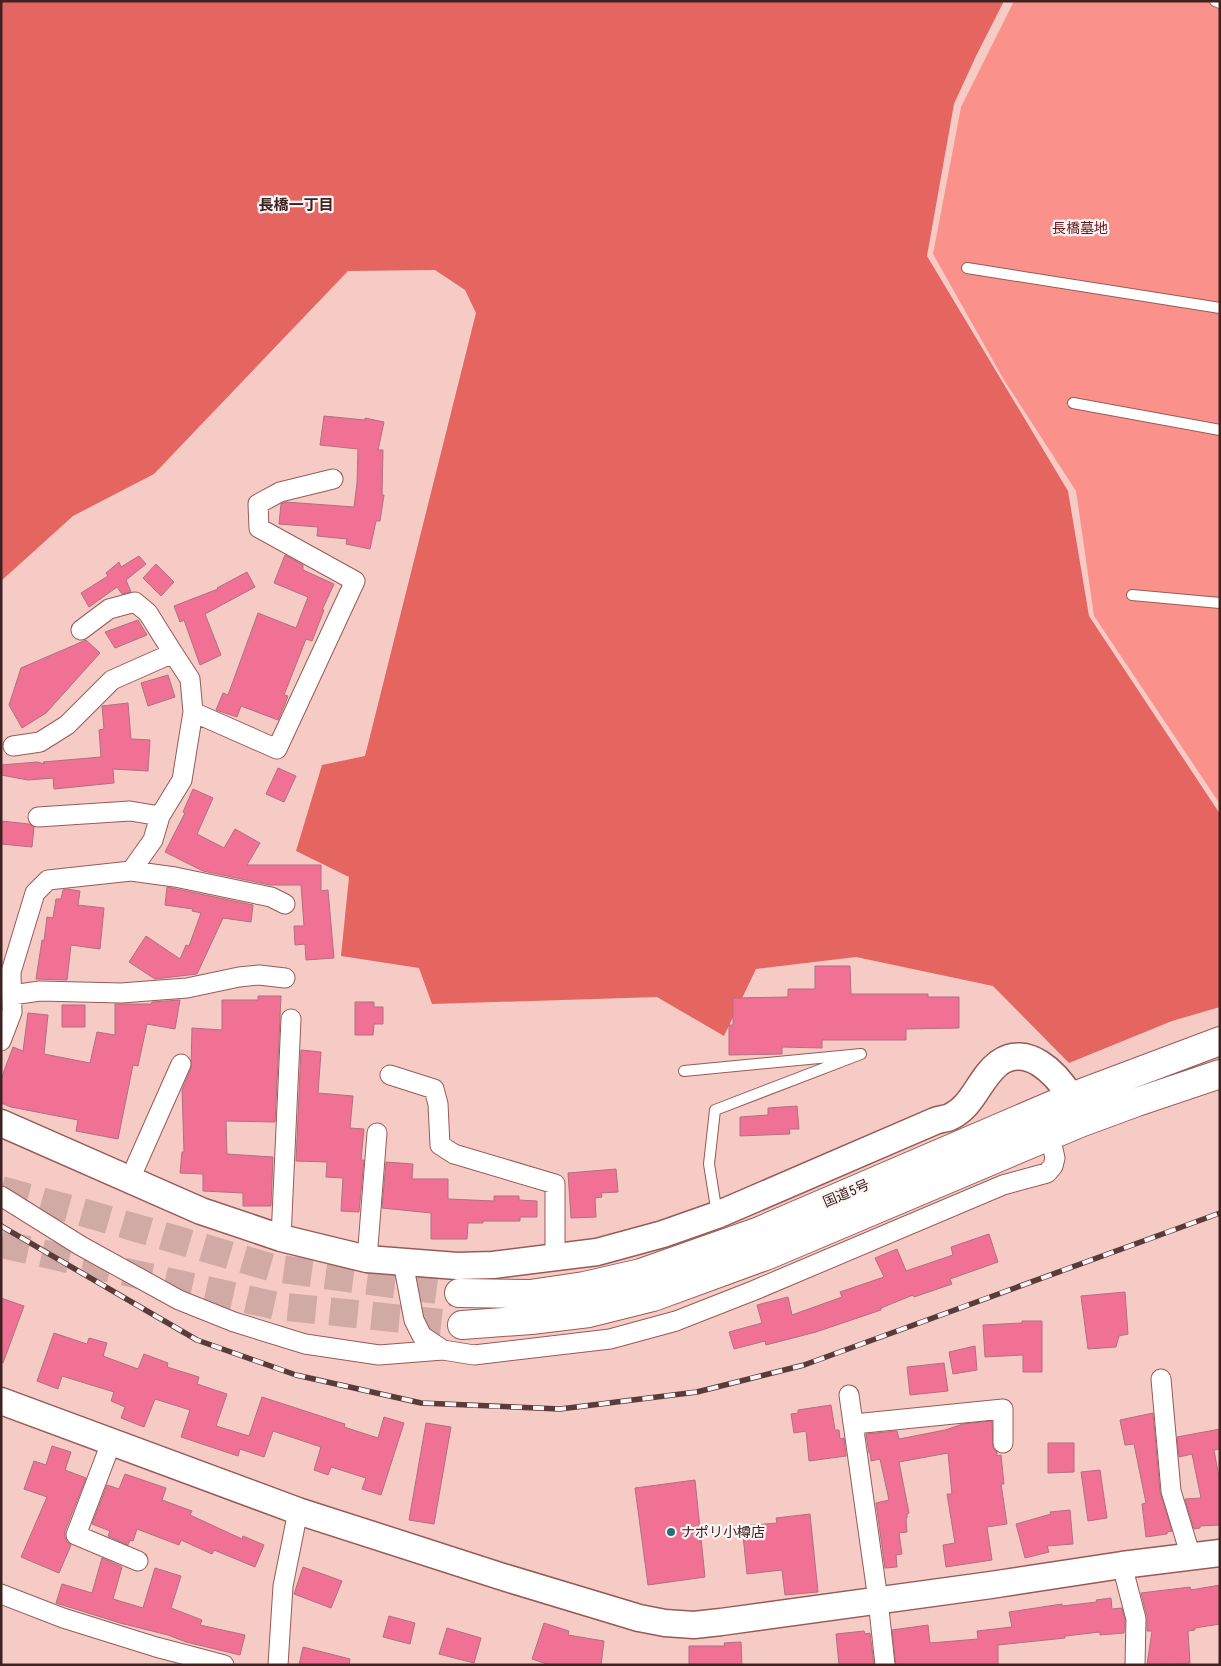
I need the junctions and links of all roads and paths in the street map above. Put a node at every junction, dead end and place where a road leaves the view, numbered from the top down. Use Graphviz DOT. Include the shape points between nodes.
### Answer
graph roads {
  1 [pos="1215,1"];
  2 [pos="1220,3"];
  3 [pos="967,268"];
  4 [pos="1220,308"];
  5 [pos="1073,403"];
  6 [pos="1220,430"];
  7 [pos="333,479"];
  8 [pos="1132,595"];
  9 [pos="1220,603"];
  10 [pos="81,630"];
  11 [pos="174,653"];
  12 [pos="193,712"];
  13 [pos="13,746"];
  14 [pos="160,816"];
  15 [pos="38,817"];
  16 [pos="131,871"];
  17 [pos="285,904"];
  18 [pos="285,978"];
  19 [pos="12,995"];
  20 [pos="291,1019"];
  21 [pos="1220,1041"];
  22 [pos="1,1042"];
  23 [pos="181,1064"];
  24 [pos="684,1070"];
  25 [pos="1220,1074"];
  26 [pos="390,1075"];
  27 [pos="1071,1097"];
  28 [pos="1,1122"];
  29 [pos="1080,1123"];
  30 [pos="377,1133"];
  31 [pos="1050,1136"];
  32 [pos="130,1179"];
  33 [pos="1,1196"];
  34 [pos="718,1215"];
  35 [pos="281,1238"];
  36 [pos="367,1258"];
  37 [pos="555,1258"];
  38 [pos="403,1262"];
  39 [pos="459,1293"];
  40 [pos="462,1325"];
  41 [pos="443,1350"];
  42 [pos="1161,1379"];
  43 [pos="850,1395"];
  44 [pos="1,1401"];
  45 [pos="854,1424"];
  46 [pos="111,1443"];
  47 [pos="1003,1443"];
  48 [pos="298,1511"];
  49 [pos="1220,1553"];
  50 [pos="1191,1556"];
  51 [pos="138,1561"];
  52 [pos="1122,1565"];
  53 [pos="1,1594"];
  54 [pos="878,1600"];
  55 [pos="224,1665"];
  56 [pos="278,1665"];
  57 [pos="885,1665"];
  58 [pos="1134,1665"];
  1 -- 2 [label="lane"];
  3 -- 4 [label="lane"];
  5 -- 6 [label="lane"];
  7 -- 12 [label="street" via="280,492 258,504 259,528 355,582 277,749"];
  8 -- 9 [label="lane"];
  10 -- 11 [label="street" via="109,609 135,602 148,613"];
  11 -- 12 [label="street" via="190,679"];
  11 -- 13 [label="street" via="112,680 67,725 40,742"];
  12 -- 14 [label="street" via="182,780"];
  14 -- 15 [label="street" via="130,811"];
  14 -- 16 [label="street" via="153,840"];
  16 -- 17 [label="street" via="271,897"];
  16 -- 19 [label="street" via="48,880 35,893 10,972"];
  18 -- 19 [label="street" via="259,975 186,988 121,993 40,991"];
  19 -- 22 [label="street" via="12,1012"];
  20 -- 35 [label="street"];
  21 -- 27 [label="highway, 国道5号"];
  23 -- 32 [label="street"];
  24 -- 34 [label="lane" via="861,1054 715,1110 709,1164"];
  25 -- 29 [label="highway, 国道5号"];
  26 -- 37 [label="street" via="434,1089 440,1145 454,1154 555,1184"];
  27 -- 29 [label="street"];
  27 -- 34 [label="street" via="1042,1064 1027,1057 1012,1058 993,1069 968,1104 950,1117 935,1120"];
  27 -- 39 [label="highway, 国道5号" via="756,1232 642,1273 530,1294"];
  28 -- 32 [label="street"];
  29 -- 31 [label="highway, 国道5号"];
  30 -- 36 [label="street"];
  31 -- 40 [label="highway, 国道5号" via="768,1256 653,1297 589,1313"];
  31 -- 41 [label="street" via="1055,1158 1047,1173 1003,1185 676,1321 610,1339 564,1345 474,1355"];
  32 -- 35 [label="street" via="201,1211"];
  33 -- 41 [label="street" via="81,1246 171,1296 234,1322 305,1344 379,1356"];
  34 -- 37 [label="street" via="597,1252"];
  35 -- 36 [label="street"];
  36 -- 38 [label="street"];
  37 -- 38 [label="street" via="457,1266"];
  38 -- 41 [label="street" via="414,1320 422,1336"];
  42 -- 50 [label="street" via="1171,1491"];
  43 -- 45 [label="street"];
  44 -- 46 [label="street"];
  45 -- 47 [label="street" via="1003,1409"];
  45 -- 54 [label="street"];
  46 -- 48 [label="street"];
  46 -- 51 [label="street" via="76,1535"];
  48 -- 54 [label="street" via="540,1588 665,1623 694,1625"];
  48 -- 56 [label="street" via="283,1586"];
  49 -- 50 [label="street"];
  50 -- 52 [label="street"];
  52 -- 54 [label="street"];
  52 -- 58 [label="street" via="1136,1620"];
  53 -- 55 [label="street" via="63,1618"];
  54 -- 57 [label="street"];
}
